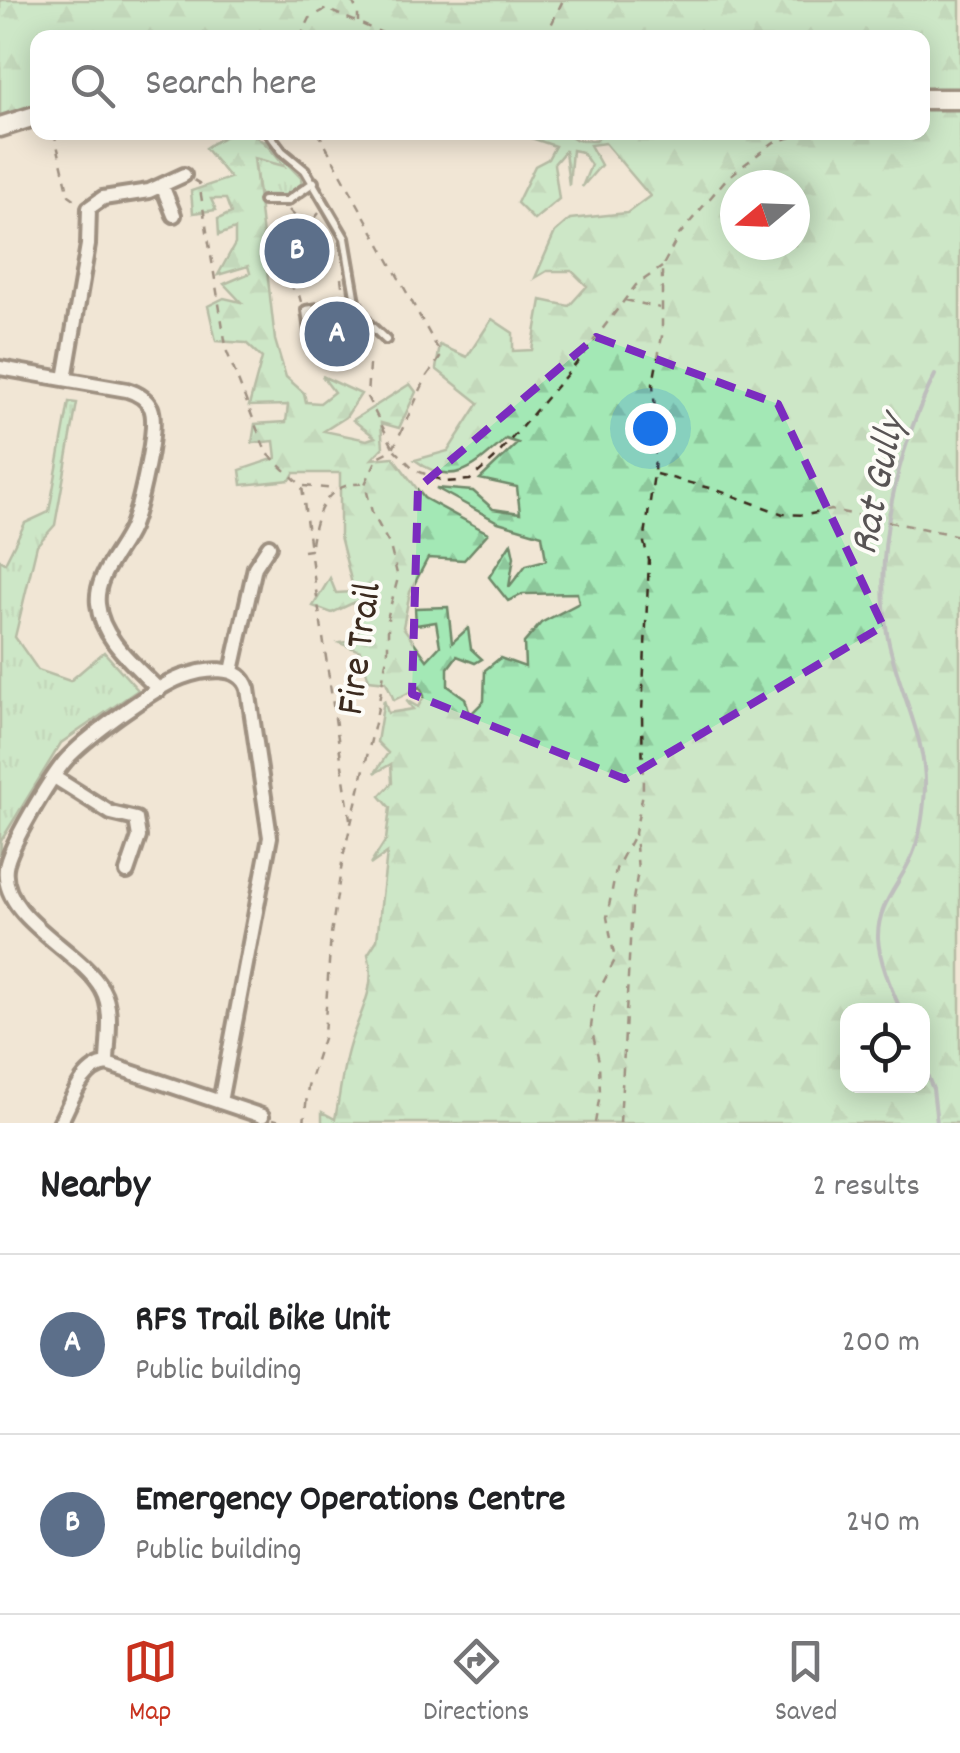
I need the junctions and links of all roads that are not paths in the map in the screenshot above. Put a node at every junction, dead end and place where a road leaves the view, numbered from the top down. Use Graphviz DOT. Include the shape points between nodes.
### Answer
graph roads {
  1 [pos="960,99"];
  2 [pos="930,100"];
  3 [pos="30,117"];
  4 [pos="0,127"];
  5 [pos="275,140"];
  6 [pos="184,175"];
  7 [pos="314,182"];
  8 [pos="162,185"];
  9 [pos="263,201"];
  10 [pos="174,215"];
  11 [pos="356,302"];
  12 [pos="310,338"];
  13 [pos="386,340"];
  14 [pos="0,368"];
  15 [pos="65,379"];
  16 [pos="269,546"];
  17 [pos="232,671"];
  18 [pos="159,690"];
  19 [pos="54,777"];
  20 [pos="127,872"];
  21 [pos="106,1064"];
  22 [pos="220,1102"];
  23 [pos="262,1116"];
  24 [pos="60,1123"];
  1 -- 2 [label="main road"];
  3 -- 4 [label="main road"];
  5 -- 7 [label="lane"];
  6 -- 8 [label="street"];
  7 -- 9 [label="lane" via="287,201"];
  7 -- 11 [label="lane" via="345,238"];
  8 -- 10 [label="street"];
  8 -- 15 [label="street" via="102,198 89,208"];
  11 -- 12 [label="lane" via="306,310"];
  11 -- 13 [label="lane"];
  14 -- 15 [label="street"];
  15 -- 18 [label="street" via="137,393 150,406 153,428 135,517 98,598 111,638"];
  16 -- 17 [label="street" via="255,567"];
  17 -- 18 [label="street" via="183,676"];
  17 -- 22 [label="street" via="248,690 270,837"];
  18 -- 19 [label="street" via="82,746"];
  19 -- 20 [label="street" via="111,813 136,818 139,838"];
  19 -- 21 [label="street" via="11,852 6,884 17,905 102,989"];
  21 -- 22 [label="street"];
  21 -- 24 [label="street" via="84,1078"];
  22 -- 23 [label="street"];
}
